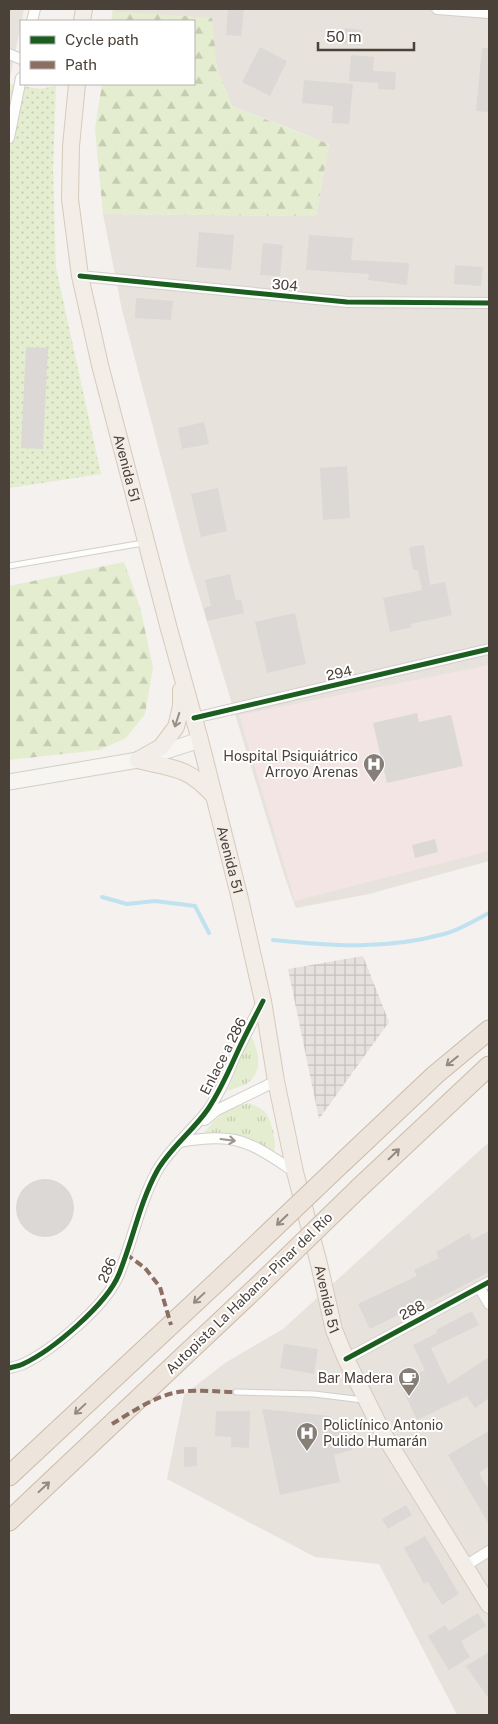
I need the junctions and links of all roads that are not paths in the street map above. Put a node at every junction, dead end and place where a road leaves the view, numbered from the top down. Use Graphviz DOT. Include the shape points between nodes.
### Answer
graph roads {
  1 [pos="437,9"];
  2 [pos="489,13"];
  3 [pos="20,83"];
  4 [pos="77,85"];
  5 [pos="9,138"];
  6 [pos="80,276"];
  7 [pos="489,303"];
  8 [pos="146,542"];
  9 [pos="9,566"];
  10 [pos="489,649"];
  11 [pos="181,672"];
  12 [pos="194,718"];
  13 [pos="200,740"];
  14 [pos="138,760"];
  15 [pos="9,782"];
  16 [pos="215,798"];
  17 [pos="263,1001"];
  18 [pos="489,1030"];
  19 [pos="489,1066"];
  20 [pos="276,1081"];
  21 [pos="179,1142"];
  22 [pos="295,1172"];
  23 [pos="231,1269"];
  24 [pos="489,1282"];
  25 [pos="479,1287"];
  26 [pos="253,1291"];
  27 [pos="489,1304"];
  28 [pos="346,1359"];
  29 [pos="9,1368"];
  30 [pos="236,1392"];
  31 [pos="366,1401"];
  32 [pos="9,1476"];
  33 [pos="9,1520"];
  34 [pos="489,1551"];
  35 [pos="465,1566"];
  36 [pos="489,1605"];
  1 -- 2 [label="street"];
  3 -- 5 [label="street"];
  4 -- 6 [label="main road, Avenida 51" via="70,199"];
  6 -- 7 [label="street, 304" via="348,302"];
  6 -- 8 [label="main road, Avenida 51"];
  8 -- 9 [label="lane"];
  8 -- 11 [label="main road, Avenida 51"];
  10 -- 12 [label="street, 294"];
  11 -- 12 [label="main road, Avenida 51"];
  11 -- 14 [label="main road, one-way" via="181,706 176,726 161,748"];
  12 -- 13 [label="main road, Avenida 51"];
  13 -- 14 [label="main road"];
  13 -- 16 [label="main road, Avenida 51"];
  14 -- 15 [label="main road"];
  14 -- 16 [label="main road" via="183,770 200,781"];
  16 -- 17 [label="main road, Avenida 51"];
  17 -- 20 [label="main road, Avenida 51"];
  17 -- 21 [label="street, Enlace a 286" via="220,1090 207,1111"];
  18 -- 23 [label="highway, one-way, bridge" via="435,1075"];
  26 -- 19 [label="highway, Autopista La Habana - Pinar del Río, one-way, bridge"];
  20 -- 21 [label="street, Enlace a 286" via="217,1110"];
  20 -- 22 [label="main road, Avenida 51"];
  21 -- 22 [label="street, one-way" via="230,1139 267,1153"];
  21 -- 29 [label="street, 286" via="158,1169 146,1194 120,1274 106,1298 54,1344 23,1364"];
  22 -- 28 [label="main road, Avenida 51" via="334,1330"];
  23 -- 26 [label="highway"];
  23 -- 32 [label="highway, one-way"];
  24 -- 25 [label="street, 288"];
  25 -- 27 [label="street"];
  25 -- 28 [label="street, 288"];
  33 -- 26 [label="highway, Autopista La Habana - Pinar del Río, one-way"];
  28 -- 31 [label="main road, Avenida 51"];
  30 -- 31 [label="lane" via="314,1394"];
  31 -- 35 [label="main road, Avenida 51"];
  34 -- 35 [label="street"];
  35 -- 36 [label="main road, Avenida 51"];
}
